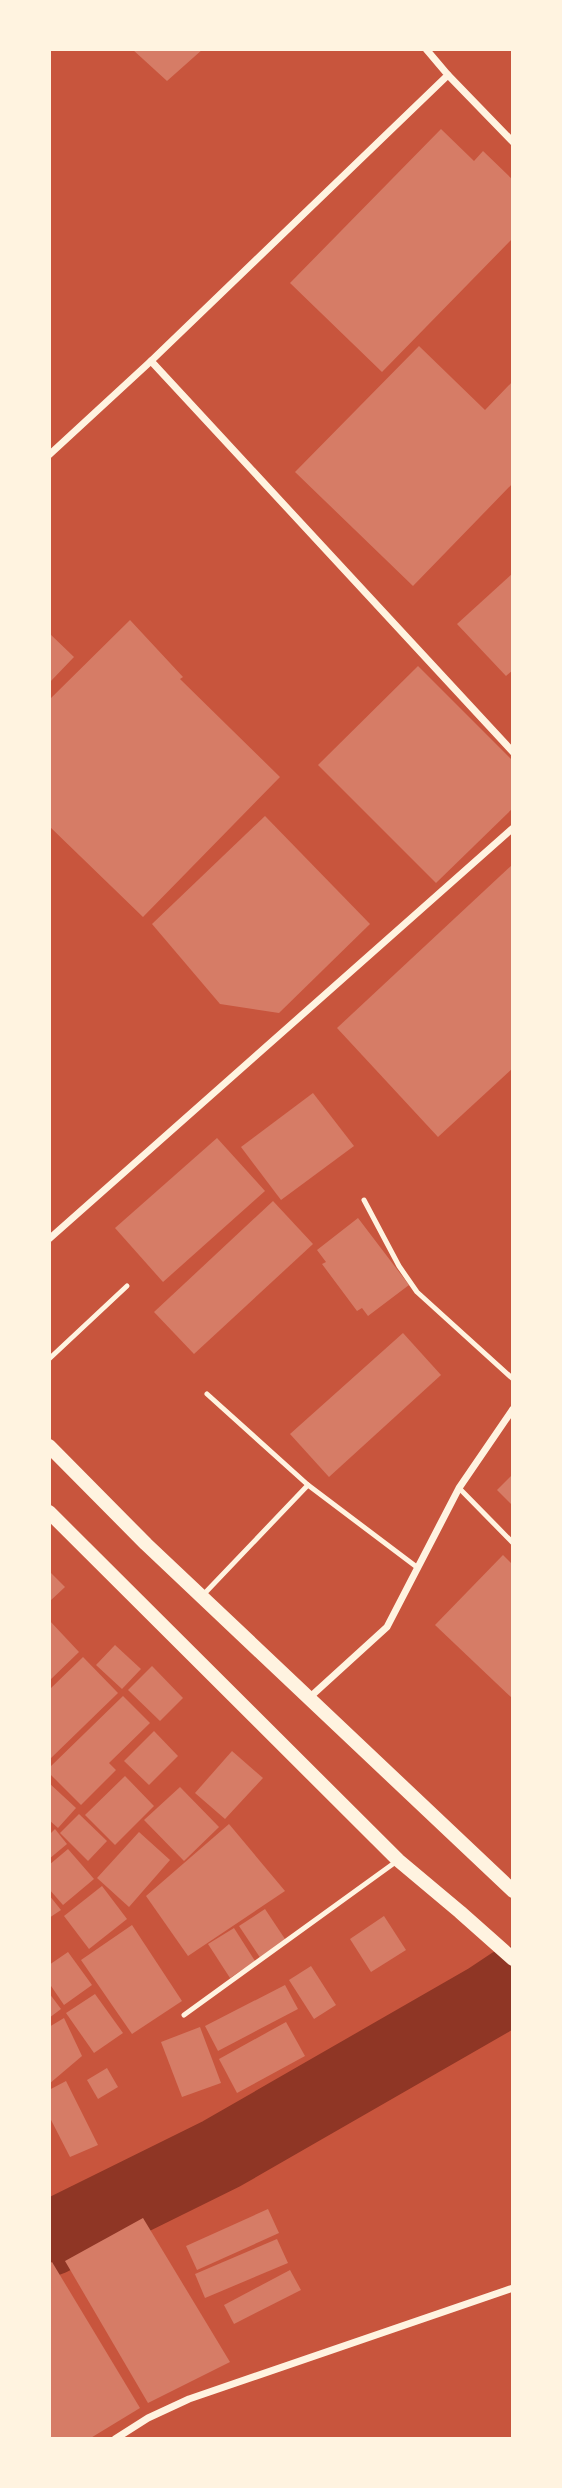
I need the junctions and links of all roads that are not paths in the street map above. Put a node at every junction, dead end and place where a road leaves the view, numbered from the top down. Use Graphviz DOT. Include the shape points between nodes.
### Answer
graph roads {
  1 [pos="426,49"];
  2 [pos="448,75"];
  3 [pos="513,142"];
  4 [pos="151,361"];
  5 [pos="49,455"];
  6 [pos="513,752"];
  7 [pos="513,828"];
  8 [pos="364,1200"];
  9 [pos="49,1240"];
  10 [pos="127,1286"];
  11 [pos="49,1359"];
  12 [pos="513,1379"];
  13 [pos="207,1394"];
  14 [pos="513,1409"];
  15 [pos="49,1446"];
  16 [pos="308,1485"];
  17 [pos="459,1488"];
  18 [pos="49,1512"];
  19 [pos="513,1543"];
  20 [pos="418,1568"];
  21 [pos="201,1597"];
  22 [pos="309,1699"];
  23 [pos="398,1860"];
  24 [pos="513,1891"];
  25 [pos="513,1959"];
  26 [pos="184,2015"];
  27 [pos="513,2288"];
  28 [pos="115,2439"];
  1 -- 2 [label="street"];
  2 -- 3 [label="street"];
  2 -- 4 [label="street"];
  4 -- 5 [label="street"];
  4 -- 6 [label="street"];
  7 -- 9 [label="street"];
  8 -- 12 [label="lane" via="417,1292"];
  10 -- 11 [label="lane"];
  13 -- 16 [label="lane"];
  14 -- 17 [label="street"];
  15 -- 21 [label="main road"];
  16 -- 20 [label="lane"];
  16 -- 21 [label="lane"];
  17 -- 19 [label="lane"];
  17 -- 20 [label="street"];
  18 -- 23 [label="main road"];
  20 -- 22 [label="street" via="387,1627"];
  21 -- 22 [label="main road"];
  22 -- 24 [label="main road"];
  23 -- 25 [label="main road"];
  23 -- 26 [label="lane"];
  27 -- 28 [label="street" via="189,2399"];
}
